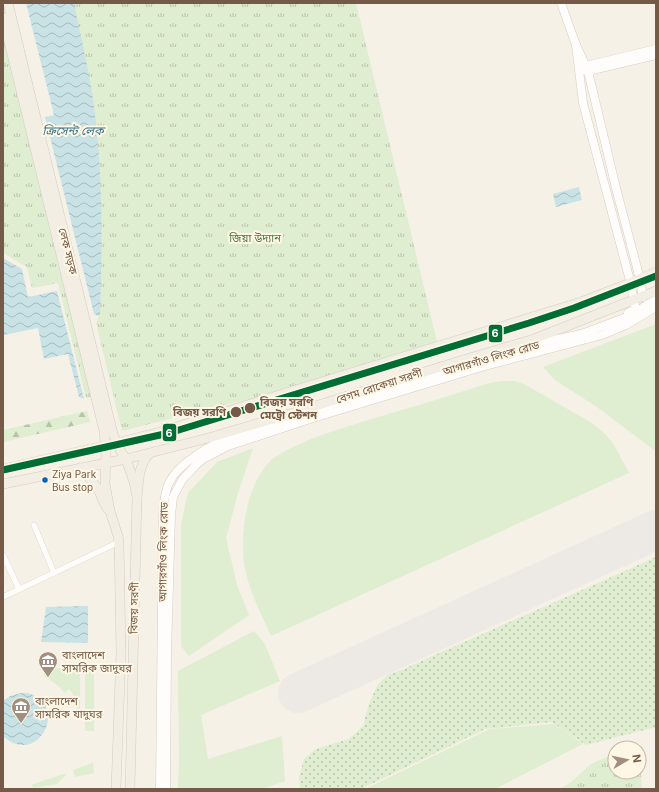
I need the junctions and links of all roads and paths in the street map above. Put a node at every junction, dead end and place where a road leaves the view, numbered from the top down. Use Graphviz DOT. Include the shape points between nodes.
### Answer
graph roads {
  1 [pos="8,3"];
  2 [pos="561,3"];
  3 [pos="3,17"];
  4 [pos="656,49"];
  5 [pos="656,55"];
  6 [pos="583,70"];
  7 [pos="592,90"];
  8 [pos="581,93"];
  9 [pos="609,162"];
  10 [pos="599,165"];
  11 [pos="629,239"];
  12 [pos="620,241"];
  13 [pos="656,272"];
  14 [pos="640,279"];
  15 [pos="630,283"];
  16 [pos="656,291"];
  17 [pos="639,299"];
  18 [pos="656,300"];
  19 [pos="656,307"];
  20 [pos="549,341"];
  21 [pos="116,443"];
  22 [pos="106,445"];
  23 [pos="149,454"];
  24 [pos="126,459"];
  25 [pos="106,463"];
  26 [pos="80,468"];
  27 [pos="3,469"];
  28 [pos="176,473"];
  29 [pos="55,474"];
  30 [pos="182,480"];
  31 [pos="57,483"];
  32 [pos="3,484"];
  33 [pos="137,497"];
  34 [pos="110,511"];
  35 [pos="34,525"];
  36 [pos="119,542"];
  37 [pos="3,555"];
  38 [pos="5,568"];
  39 [pos="54,573"];
  40 [pos="19,589"];
  41 [pos="3,597"];
  42 [pos="116,789"];
  43 [pos="130,789"];
  44 [pos="160,789"];
  45 [pos="166,789"];
  1 -- 21 [label="main road, লেক সড়ক"];
  2 -- 6 [label="main road"];
  3 -- 22 [label="main road"];
  4 -- 6 [label="main road"];
  5 -- 6 [label="main road"];
  6 -- 7 [label="main road"];
  6 -- 8 [label="main road"];
  7 -- 8 [label="main road"];
  7 -- 9 [label="main road"];
  8 -- 10 [label="main road"];
  9 -- 10 [label="main road"];
  9 -- 11 [label="main road"];
  10 -- 12 [label="main road"];
  11 -- 12 [label="main road"];
  11 -- 14 [label="main road"];
  12 -- 15 [label="main road"];
  13 -- 14 [label="main road, বেগম রোকেয়া সরণী"];
  14 -- 15 [label="main road, বেগম রোকেয়া সরণী"];
  14 -- 17 [label="main road"];
  15 -- 17 [label="main road"];
  15 -- 21 [label="main road, বেগম রোকেয়া সরণী" via="582,302 160,432"];
  16 -- 17 [label="main road, বেগম রোকেয়া সরণী"];
  17 -- 20 [label="main road, বেগম রোকেয়া সরণী" via="630,312"];
  17 -- 23 [label="main road, বেগম রোকেয়া সরণী" via="534,339"];
  18 -- 20 [label="main road, আগারগাঁও লিংক রোড" via="628,317 577,335"];
  19 -- 30 [label="main road, আগারগাঁও লিংক রোড" via="626,325 602,335 492,364 228,446 203,459"];
  20 -- 28 [label="main road, আগারগাঁও লিংক রোড" via="230,437 194,457"];
  21 -- 22 [label="main road, বেগম রোকেয়া সরণী"];
  21 -- 24 [label="main road, লেক সড়ক"];
  22 -- 25 [label="main road"];
  22 -- 27 [label="main road, বেগম রোকেয়া সরণী"];
  23 -- 24 [label="main road, বেগম রোকেয়া সরণী"];
  23 -- 33 [label="main road, বিজয় সরণী" via="142,464"];
  24 -- 25 [label="main road, বেগম রোকেয়া সরণী"];
  24 -- 33 [label="main road, লেক সড়ক"];
  25 -- 26 [label="main road, বেগম রোকেয়া সরণী"];
  25 -- 34 [label="main road" via="105,484"];
  26 -- 29 [label="main road, বেগম রোকেয়া সরণী"];
  26 -- 34 [label="main road, বিজয় সরণী" via="92,481"];
  28 -- 30 [label="main road"];
  28 -- 44 [label="main road, আগারগাঁও লিংক রোড" via="168,486 163,511"];
  29 -- 31 [label="street"];
  29 -- 32 [label="main road, বেগম রোকেয়া সরণী"];
  30 -- 45 [label="main road, আগারগাঁও লিংক রোড" via="173,497 170,514"];
  33 -- 43 [label="main road, বিজয় সরণী"];
  34 -- 36 [label="main road, বিজয় সরণী"];
  35 -- 39 [label="street"];
  36 -- 39 [label="street"];
  36 -- 42 [label="main road, বিজয় সরণী" via="121,652"];
  37 -- 38 [label="street"];
  38 -- 40 [label="street"];
  39 -- 40 [label="street"];
  40 -- 41 [label="street"];
}
